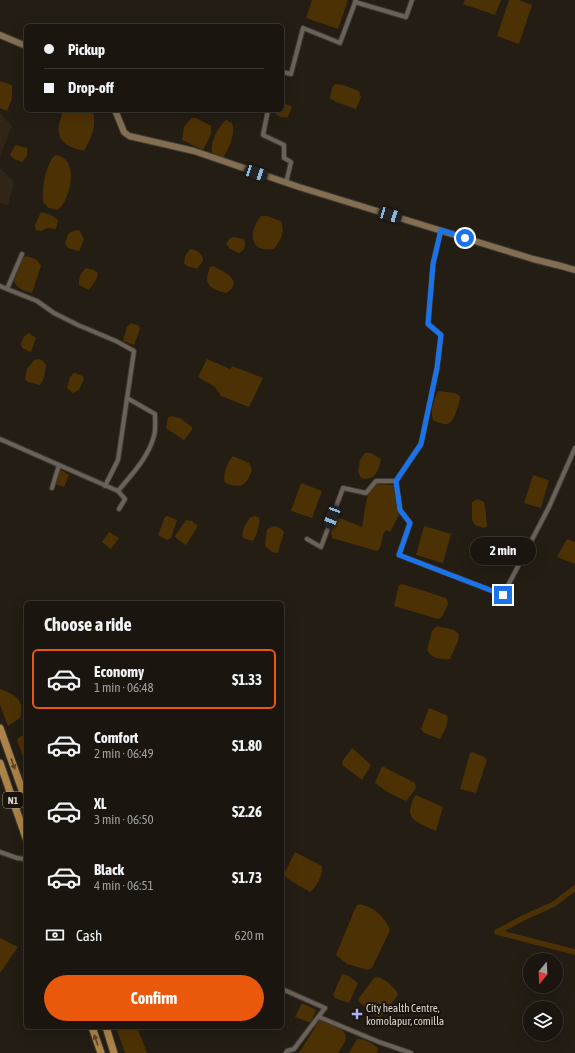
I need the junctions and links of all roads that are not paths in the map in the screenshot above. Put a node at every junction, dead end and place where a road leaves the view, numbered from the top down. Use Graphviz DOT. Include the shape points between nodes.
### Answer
graph roads {
  1 [pos="412,0"];
  2 [pos="356,1"];
  3 [pos="0,34"];
  4 [pos="24,45"];
  5 [pos="284,72"];
  6 [pos="115,112"];
  7 [pos="268,112"];
  8 [pos="286,183"];
  9 [pos="441,230"];
  10 [pos="22,254"];
  11 [pos="575,270"];
  12 [pos="0,286"];
  13 [pos="7,289"];
  14 [pos="127,398"];
  15 [pos="0,439"];
  16 [pos="575,448"];
  17 [pos="60,465"];
  18 [pos="396,481"];
  19 [pos="105,486"];
  20 [pos="52,488"];
  21 [pos="118,491"];
  22 [pos="119,510"];
  23 [pos="307,539"];
  24 [pos="0,728"];
  25 [pos="0,763"];
  26 [pos="24,795"];
  27 [pos="24,832"];
  28 [pos="0,852"];
  29 [pos="24,859"];
  30 [pos="284,990"];
  31 [pos="319,1017"];
  32 [pos="93,1029"];
  33 [pos="107,1029"];
  34 [pos="101,1053"];
  35 [pos="114,1053"];
  36 [pos="286,1053"];
  37 [pos="411,1053"];
  1 -- 2 [label="street" via="406,17"];
  2 -- 5 [label="street" via="340,43 303,28 291,74"];
  3 -- 4 [label="main road"];
  6 -- 8 [label="main road" via="124,132 129,136 194,151"];
  7 -- 8 [label="street" via="263,135 284,145 284,158 292,162"];
  8 -- 9 [label="main road"];
  9 -- 11 [label="main road"];
  9 -- 18 [label="street" via="433,264 428,324 441,335 437,368 421,444"];
  10 -- 13 [label="street"];
  12 -- 13 [label="street"];
  13 -- 14 [label="street" via="37,301 54,313 116,340 134,351"];
  14 -- 19 [label="street" via="118,460"];
  14 -- 21 [label="street" via="156,414 155,429 148,451 135,472"];
  15 -- 17 [label="street"];
  16 -- 18 [label="street" via="549,507 503,595 399,555 410,523 400,510"];
  17 -- 19 [label="street"];
  17 -- 20 [label="street"];
  18 -- 23 [label="street" via="376,481 366,493 343,488 321,547"];
  19 -- 21 [label="street"];
  21 -- 22 [label="street" via="125,499"];
  24 -- 26 [label="highway, N1, one-way"];
  25 -- 27 [label="highway, N1"];
  28 -- 29 [label="street"];
  30 -- 31 [label="street" via="325,1008"];
  31 -- 36 [label="street" via="294,1049"];
  31 -- 37 [label="street"];
  34 -- 32 [label="highway, one-way"];
  33 -- 35 [label="highway"];
}
